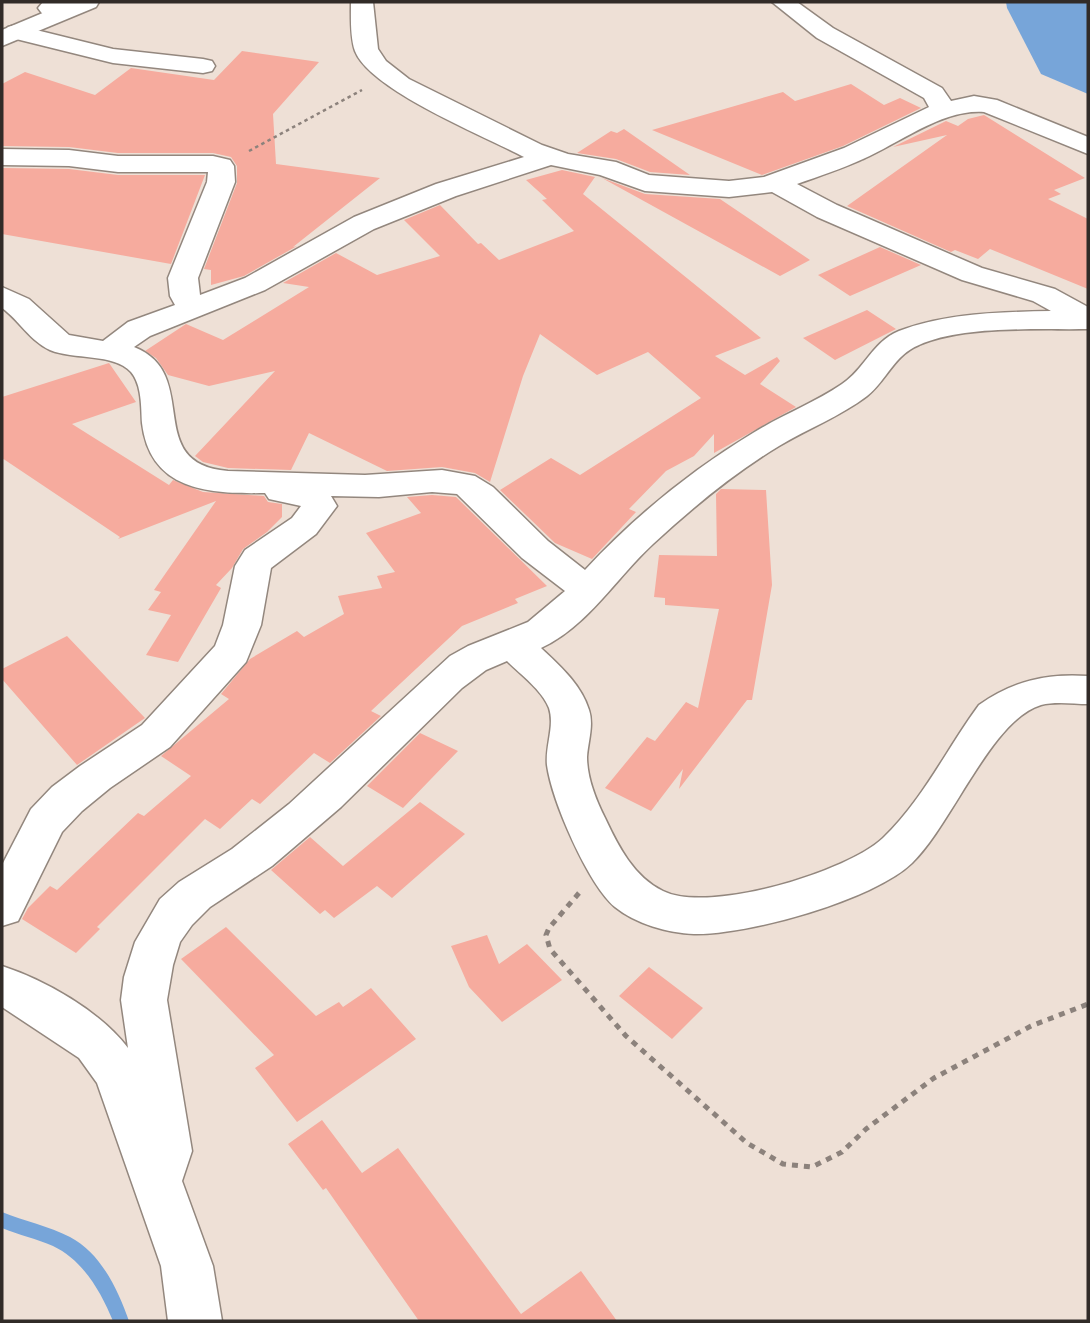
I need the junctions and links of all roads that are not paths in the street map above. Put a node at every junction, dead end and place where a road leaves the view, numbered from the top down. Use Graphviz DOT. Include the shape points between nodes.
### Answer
graph roads {
  1 [pos="88,2"];
  2 [pos="362,2"];
  3 [pos="783,2"];
  4 [pos="56,8"];
  5 [pos="9,35"];
  6 [pos="203,66"];
  7 [pos="944,110"];
  8 [pos="1088,146"];
  9 [pos="550,156"];
  10 [pos="2,157"];
  11 [pos="775,183"];
  12 [pos="2,296"];
  13 [pos="191,307"];
  14 [pos="1088,319"];
  15 [pos="110,351"];
  16 [pos="269,482"];
  17 [pos="589,589"];
  18 [pos="514,645"];
  19 [pos="1088,690"];
  20 [pos="2,908"];
  21 [pos="2,986"];
  22 [pos="155,1177"];
  23 [pos="195,1321"];
  1 -- 4 [label="street"];
  2 -- 9 [label="street" via="366,48 376,66 488,130"];
  3 -- 7 [label="street" via="825,33 933,93"];
  4 -- 5 [label="street"];
  5 -- 6 [label="street" via="113,56"];
  7 -- 8 [label="street" via="988,106"];
  7 -- 11 [label="street" via="853,154"];
  9 -- 11 [label="street" via="659,185 729,189"];
  9 -- 13 [label="street" via="388,212 255,284"];
  10 -- 13 [label="street" via="219,165 221,182 183,278"];
  11 -- 14 [label="street" via="827,211 972,274 1044,295"];
  12 -- 15 [label="street" via="27,311 59,342"];
  13 -- 15 [label="street" via="139,329"];
  14 -- 17 [label="street" via="958,326 900,342 882,357 866,382 753,448 687,498 630,545"];
  15 -- 16 [label="street" via="134,359 146,369 155,393 164,449 176,465 206,479"];
  16 -- 17 [label="street" via="306,486 463,484 477,491 506,522"];
  16 -- 20 [label="street" via="279,491 313,497 320,506 308,522 253,566 232,652 156,736 95,777 46,821"];
  17 -- 18 [label="street" via="542,630"];
  18 -- 19 [label="street" via="569,708 567,760 573,789 612,872 648,904 690,916 757,910 854,876 897,852 988,722 1011,701 1051,688"];
  18 -- 22 [label="street" via="475,658 457,672 349,775 255,856 192,895 170,920 154,952 144,1000 167,1151"];
  21 -- 22 [label="street" via="26,996 96,1043 117,1072"];
  22 -- 23 [label="street" via="187,1266"];
}
